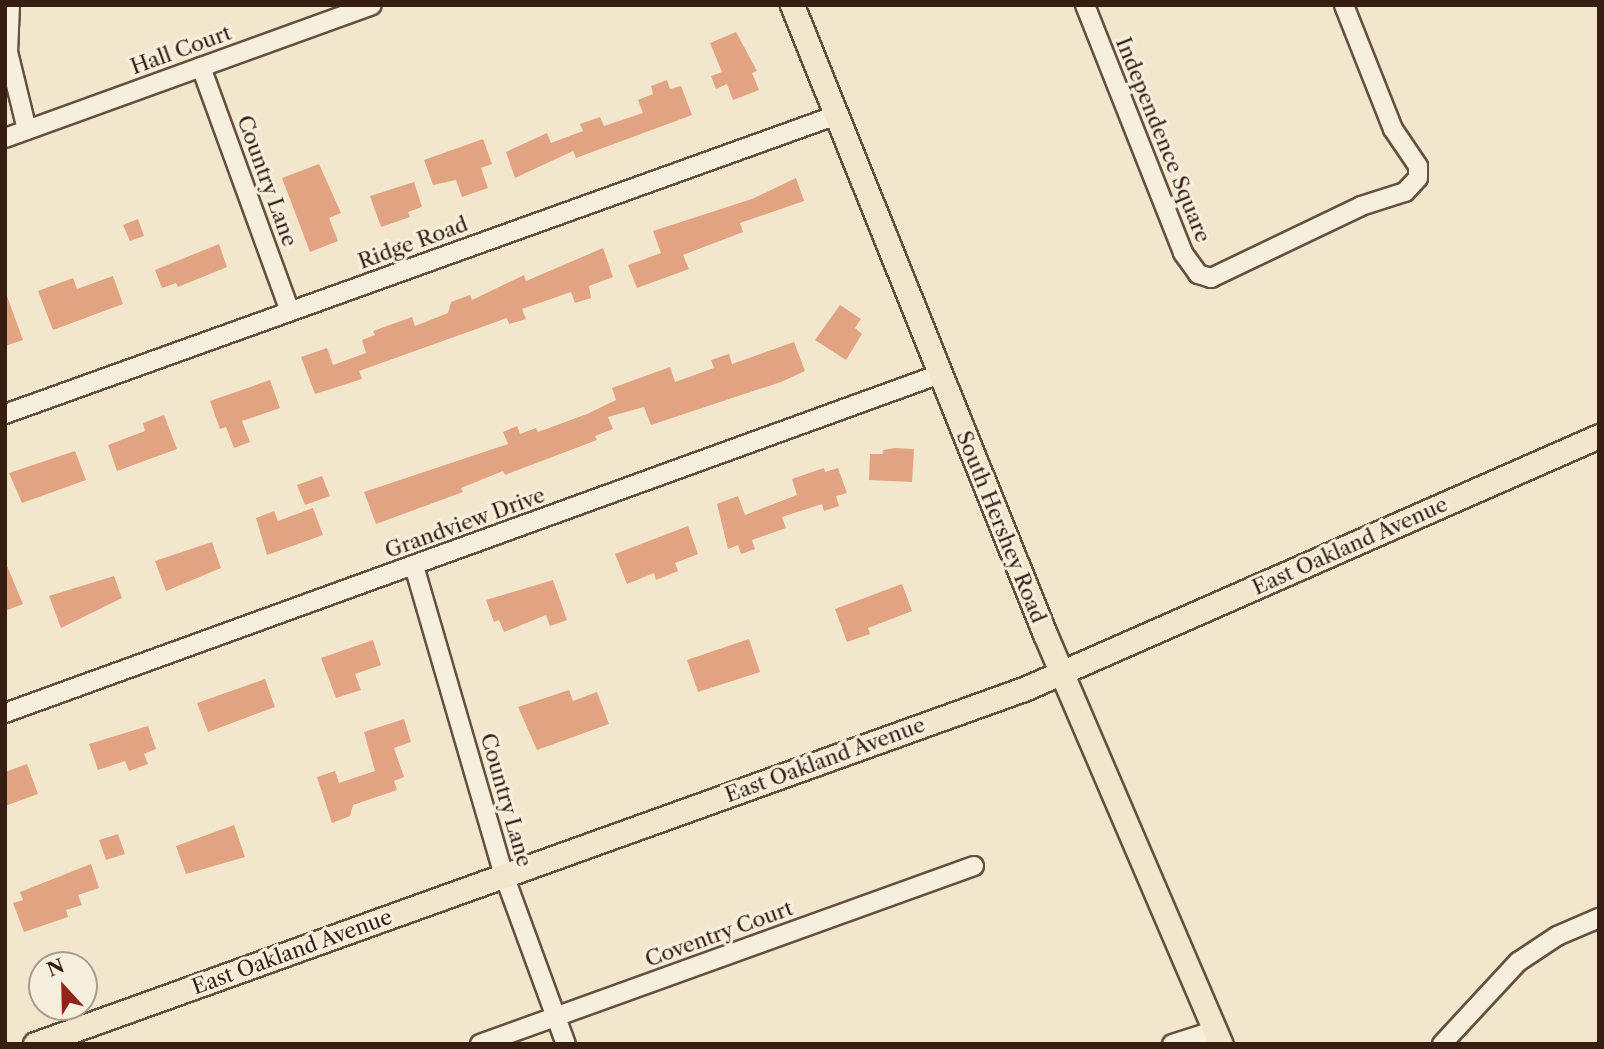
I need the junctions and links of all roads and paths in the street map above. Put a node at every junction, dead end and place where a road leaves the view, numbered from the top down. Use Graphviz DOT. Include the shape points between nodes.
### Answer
graph roads {
  1 [pos="10,5"];
  2 [pos="372,5"];
  3 [pos="792,5"];
  4 [pos="1085,5"];
  5 [pos="1344,5"];
  6 [pos="201,66"];
  7 [pos="837,115"];
  8 [pos="27,130"];
  9 [pos="5,138"];
  10 [pos="290,311"];
  11 [pos="940,374"];
  12 [pos="5,414"];
  13 [pos="1599,436"];
  14 [pos="414,566"];
  15 [pos="1062,673"];
  16 [pos="5,713"];
  17 [pos="974,866"];
  18 [pos="504,876"];
  19 [pos="1599,918"];
  20 [pos="556,1016"];
  21 [pos="1218,1037"];
  22 [pos="35,1044"];
  23 [pos="480,1044"];
  24 [pos="566,1044"];
  25 [pos="1172,1044"];
  26 [pos="1442,1044"];
  1 -- 8 [label="street" via="8,52"];
  2 -- 6 [label="street, Hall Court"];
  3 -- 7 [label="main road, South Hershey Road"];
  4 -- 5 [label="street, Independence Square" via="1183,253 1198,274 1211,278 1362,205 1405,192 1418,178 1418,166 1393,129"];
  6 -- 8 [label="street, Hall Court"];
  6 -- 10 [label="street, Country Lane"];
  7 -- 10 [label="street, Ridge Road"];
  7 -- 11 [label="main road, South Hershey Road"];
  8 -- 9 [label="street, Hall Court"];
  10 -- 12 [label="street, Ridge Road"];
  11 -- 14 [label="street, Grandview Drive"];
  11 -- 15 [label="main road, South Hershey Road"];
  13 -- 15 [label="main road, East Oakland Avenue"];
  14 -- 16 [label="street, Grandview Drive"];
  14 -- 18 [label="street, Country Lane"];
  15 -- 18 [label="main road, East Oakland Avenue"];
  15 -- 21 [label="main road, South Hershey Road"];
  17 -- 20 [label="street, Coventry Court"];
  18 -- 20 [label="street, Country Lane"];
  18 -- 22 [label="main road, East Oakland Avenue"];
  19 -- 26 [label="street" via="1557,936 1518,962"];
  20 -- 23 [label="street, Coventry Court"];
  20 -- 24 [label="street, Country Lane"];
  21 -- 25 [label="street"];
}
